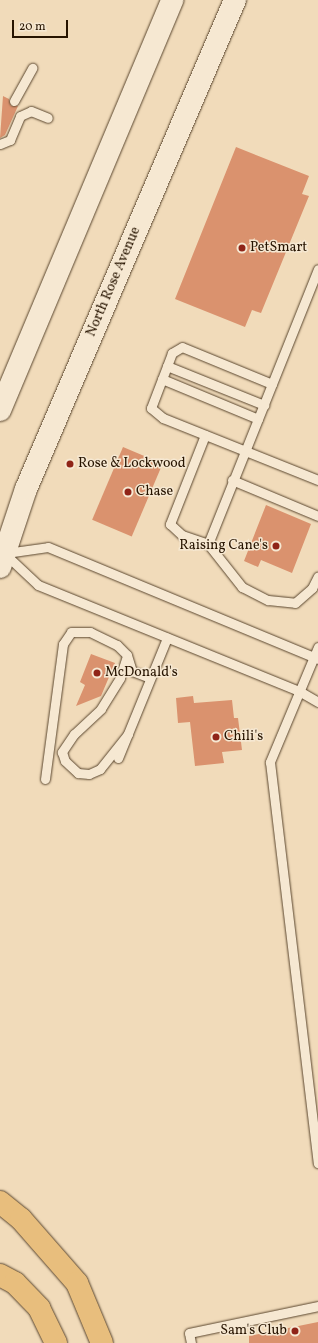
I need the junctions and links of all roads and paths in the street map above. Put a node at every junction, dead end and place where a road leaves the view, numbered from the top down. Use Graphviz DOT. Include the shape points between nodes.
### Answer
graph roads {
  1 [pos="172,0"];
  2 [pos="235,0"];
  3 [pos="32,68"];
  4 [pos="14,101"];
  5 [pos="48,118"];
  6 [pos="0,139"];
  7 [pos="318,269"];
  8 [pos="167,366"];
  9 [pos="162,379"];
  10 [pos="272,384"];
  11 [pos="264,405"];
  12 [pos="0,410"];
  13 [pos="258,419"];
  14 [pos="205,435"];
  15 [pos="245,452"];
  16 [pos="232,480"];
  17 [pos="318,480"];
  18 [pos="318,516"];
  19 [pos="208,544"];
  20 [pos="2,560"];
  21 [pos="318,576"];
  22 [pos="167,638"];
  23 [pos="317,653"];
  24 [pos="127,655"];
  25 [pos="150,678"];
  26 [pos="299,691"];
  27 [pos="318,702"];
  28 [pos="128,734"];
  29 [pos="118,758"];
  30 [pos="45,779"];
  31 [pos="318,1163"];
  32 [pos="0,1202"];
  33 [pos="0,1275"];
  34 [pos="318,1306"];
  35 [pos="56,1343"];
  36 [pos="102,1343"];
  37 [pos="191,1343"];
  1 -- 12 [label="main road"];
  2 -- 20 [label="main road, North Rose Avenue" via="26,489"];
  3 -- 4 [label="lane"];
  5 -- 6 [label="lane" via="31,111 20,116 10,140"];
  7 -- 10 [label="lane"];
  8 -- 9 [label="lane"];
  8 -- 10 [label="lane" via="172,353 182,347"];
  8 -- 11 [label="lane"];
  9 -- 13 [label="lane"];
  9 -- 14 [label="lane" via="151,408 163,418"];
  10 -- 11 [label="lane"];
  11 -- 13 [label="lane"];
  13 -- 15 [label="lane"];
  14 -- 15 [label="lane"];
  14 -- 19 [label="lane" via="170,524 182,535"];
  15 -- 16 [label="lane"];
  15 -- 17 [label="lane"];
  16 -- 18 [label="lane"];
  16 -- 19 [label="lane"];
  19 -- 21 [label="lane" via="242,588 268,600 295,603 312,588"];
  20 -- 22 [label="lane" via="38,585"];
  20 -- 23 [label="lane" via="48,547"];
  22 -- 25 [label="lane"];
  22 -- 26 [label="lane"];
  23 -- 26 [label="lane"];
  24 -- 25 [label="lane" via="132,671"];
  24 -- 28 [label="lane" via="120,678 101,709 74,734 62,752 65,761 78,773 89,774 100,769"];
  24 -- 30 [label="lane" via="117,645 90,632 71,632 62,644"];
  25 -- 28 [label="lane"];
  26 -- 27 [label="lane"];
  26 -- 31 [label="lane" via="270,762"];
  28 -- 29 [label="lane"];
  32 -- 36 [label="highway" via="21,1219 77,1283"];
  33 -- 35 [label="highway" via="15,1283 39,1308"];
  34 -- 37 [label="lane" via="189,1333"];
}
